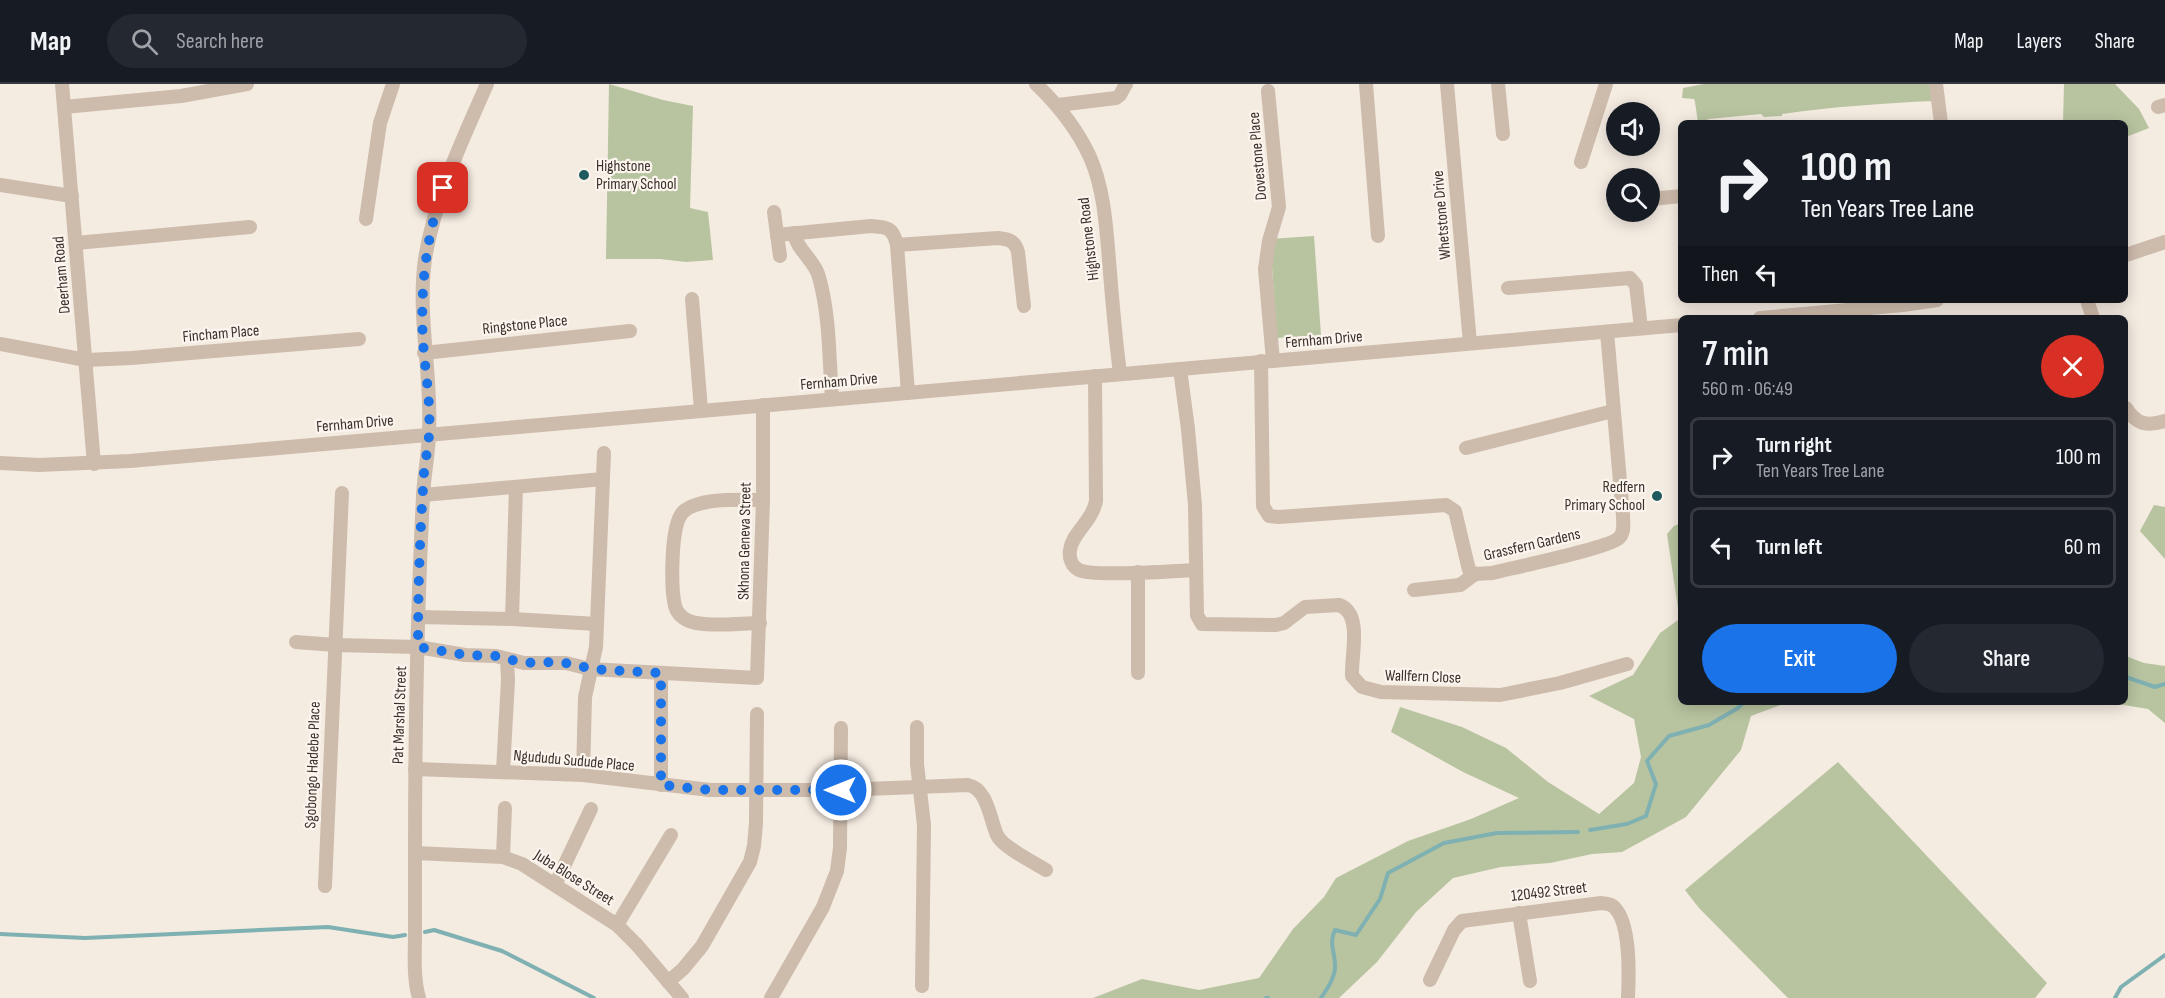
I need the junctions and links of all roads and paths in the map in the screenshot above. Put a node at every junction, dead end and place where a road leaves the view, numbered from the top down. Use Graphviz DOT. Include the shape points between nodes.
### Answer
graph roads {
  1 [pos="62,84"];
  2 [pos="247,84"];
  3 [pos="393,84"];
  4 [pos="487,84"];
  5 [pos="1036,84"];
  6 [pos="1126,84"];
  7 [pos="1366,84"];
  8 [pos="1448,84"];
  9 [pos="1498,84"];
  10 [pos="1606,84"];
  11 [pos="1936,84"];
  12 [pos="1268,91"];
  13 [pos="1058,105"];
  14 [pos="64,107"];
  15 [pos="1941,120"];
  16 [pos="1503,135"];
  17 [pos="1581,162"];
  18 [pos="0,184"];
  19 [pos="72,196"];
  20 [pos="1678,196"];
  21 [pos="1660,197"];
  22 [pos="774,212"];
  23 [pos="366,219"];
  24 [pos="250,227"];
  25 [pos="794,233"];
  26 [pos="777,235"];
  27 [pos="1378,236"];
  28 [pos="2165,242"];
  29 [pos="76,243"];
  30 [pos="897,245"];
  31 [pos="2128,254"];
  32 [pos="780,256"];
  33 [pos="1508,288"];
  34 [pos="692,299"];
  35 [pos="1916,303"];
  36 [pos="1024,306"];
  37 [pos="1793,315"];
  38 [pos="1678,325"];
  39 [pos="1641,328"];
  40 [pos="630,331"];
  41 [pos="1607,332"];
  42 [pos="359,339"];
  43 [pos="1470,343"];
  44 [pos="0,344"];
  45 [pos="424,353"];
  46 [pos="86,360"];
  47 [pos="1267,361"];
  48 [pos="1180,369"];
  49 [pos="1120,374"];
  50 [pos="1095,376"];
  51 [pos="908,393"];
  52 [pos="832,399"];
  53 [pos="763,405"];
  54 [pos="701,410"];
  55 [pos="1613,411"];
  56 [pos="2128,412"];
  57 [pos="2165,421"];
  58 [pos="429,434"];
  59 [pos="1467,448"];
  60 [pos="604,453"];
  61 [pos="0,463"];
  62 [pos="94,464"];
  63 [pos="603,479"];
  64 [pos="516,487"];
  65 [pos="342,492"];
  66 [pos="423,495"];
  67 [pos="763,500"];
  68 [pos="1195,570"];
  69 [pos="1138,572"];
  70 [pos="1475,574"];
  71 [pos="1414,590"];
  72 [pos="418,617"];
  73 [pos="512,619"];
  74 [pos="760,623"];
  75 [pos="597,624"];
  76 [pos="297,642"];
  77 [pos="335,645"];
  78 [pos="418,647"];
  79 [pos="507,659"];
  80 [pos="1627,664"];
  81 [pos="590,669"];
  82 [pos="661,673"];
  83 [pos="1138,673"];
  84 [pos="757,714"];
  85 [pos="917,727"];
  86 [pos="841,728"];
  87 [pos="415,769"];
  88 [pos="503,771"];
  89 [pos="583,776"];
  90 [pos="661,785"];
  91 [pos="921,788"];
  92 [pos="756,790"];
  93 [pos="841,790"];
  94 [pos="505,808"];
  95 [pos="591,809"];
  96 [pos="671,835"];
  97 [pos="415,853"];
  98 [pos="503,857"];
  99 [pos="1046,870"];
  100 [pos="555,885"];
  101 [pos="325,886"];
  102 [pos="1519,913"];
  103 [pos="617,926"];
  104 [pos="1430,980"];
  105 [pos="1530,981"];
  106 [pos="668,982"];
  107 [pos="922,986"];
  108 [pos="419,998"];
  109 [pos="682,998"];
  110 [pos="771,998"];
  111 [pos="1628,998"];
  1 -- 14 [label="street, Deerham Road"];
  2 -- 14 [label="street" via="181,96"];
  3 -- 23 [label="street" via="380,123"];
  4 -- 45 [label="street, Pat Marshal Street" via="448,175 432,224 422,294"];
  5 -- 13 [label="street, Highstone Road"];
  6 -- 13 [label="street" via="1116,98"];
  7 -- 27 [label="street"];
  8 -- 43 [label="street, Whetstone Drive"];
  9 -- 16 [label="street"];
  10 -- 17 [label="street"];
  11 -- 15 [label="street"];
  12 -- 47 [label="street, Dovestone Place" via="1279,207 1265,269"];
  13 -- 49 [label="street, Highstone Road" via="1080,136 1098,181"];
  14 -- 19 [label="street, Deerham Road"];
  18 -- 19 [label="street"];
  19 -- 29 [label="street, Deerham Road"];
  20 -- 21 [label="street"];
  22 -- 26 [label="street"];
  24 -- 29 [label="street"];
  25 -- 26 [label="street"];
  25 -- 30 [label="street" via="878,226 894,234"];
  25 -- 52 [label="street" via="798,246 819,274"];
  26 -- 32 [label="street"];
  28 -- 31 [label="street"];
  29 -- 46 [label="street, Deerham Road"];
  30 -- 36 [label="street" via="1010,240 1018,252"];
  30 -- 51 [label="street"];
  33 -- 39 [label="street" via="1630,278 1636,285"];
  34 -- 54 [label="street"];
  35 -- 37 [label="street"];
  38 -- 39 [label="street, Fernham Drive"];
  39 -- 41 [label="street, Fernham Drive"];
  40 -- 45 [label="street, Ringstone Place"];
  41 -- 43 [label="street, Fernham Drive"];
  41 -- 55 [label="street, Grassfern Gardens"];
  42 -- 46 [label="street, Fincham Place"];
  43 -- 47 [label="street, Fernham Drive"];
  44 -- 46 [label="street, Fincham Place"];
  45 -- 58 [label="street, Pat Marshal Street"];
  46 -- 62 [label="street, Deerham Road"];
  47 -- 48 [label="street, Fernham Drive"];
  47 -- 70 [label="street, Grassfern Gardens" via="1263,506 1269,516 1446,505 1455,511 1466,563"];
  48 -- 49 [label="street, Fernham Drive"];
  48 -- 68 [label="street, Wallfern Close" via="1195,505"];
  49 -- 50 [label="street, Fernham Drive"];
  50 -- 51 [label="street, Fernham Drive"];
  50 -- 69 [label="street" via="1096,501 1090,518 1071,543 1070,557 1082,571"];
  51 -- 52 [label="street, Fernham Drive"];
  52 -- 53 [label="street, Fernham Drive"];
  53 -- 54 [label="street, Fernham Drive"];
  53 -- 67 [label="street, Skhona Geneva Street"];
  54 -- 58 [label="street, Fernham Drive"];
  55 -- 59 [label="street"];
  55 -- 70 [label="street, Grassfern Gardens" via="1623,516 1621,536 1600,546"];
  56 -- 57 [label="street" via="2143,424"];
  58 -- 62 [label="street, Fernham Drive"];
  58 -- 66 [label="street, Pat Marshal Street"];
  60 -- 63 [label="street"];
  61 -- 62 [label="street, Fernham Drive"];
  63 -- 64 [label="street"];
  63 -- 75 [label="street"];
  64 -- 66 [label="street"];
  64 -- 73 [label="street"];
  65 -- 77 [label="street, Sgobongo Hadebe Place"];
  66 -- 72 [label="street, Pat Marshal Street"];
  67 -- 74 [label="street, Skhona Geneva Street"];
  67 -- 74 [label="street" via="713,501 688,508 678,520 674,549 675,608 679,614 692,622"];
  68 -- 69 [label="street"];
  68 -- 80 [label="street, Wallfern Close" via="1197,615 1202,624 1276,625 1305,607 1343,606 1354,624 1352,676 1370,690 1500,695"];
  69 -- 83 [label="street"];
  70 -- 71 [label="street" via="1460,585"];
  72 -- 73 [label="street"];
  72 -- 78 [label="street, Pat Marshal Street"];
  73 -- 75 [label="street"];
  74 -- 82 [label="street, Skhona Geneva Street" via="757,678"];
  75 -- 81 [label="street"];
  76 -- 77 [label="street"];
  77 -- 78 [label="street"];
  77 -- 101 [label="street, Sgobongo Hadebe Place"];
  78 -- 79 [label="street"];
  78 -- 87 [label="street, Pat Marshal Street"];
  79 -- 81 [label="street" via="535,664 566,663"];
  79 -- 88 [label="street"];
  81 -- 82 [label="street"];
  81 -- 89 [label="street" via="585,697"];
  82 -- 90 [label="street"];
  84 -- 92 [label="street"];
  85 -- 91 [label="street"];
  86 -- 93 [label="street"];
  87 -- 88 [label="street, Ngududu Sudude Place"];
  87 -- 97 [label="street, Pat Marshal Street"];
  88 -- 89 [label="street, Ngududu Sudude Place"];
  89 -- 90 [label="street, Ngududu Sudude Place"];
  90 -- 92 [label="street, Ngududu Sudude Place"];
  91 -- 93 [label="street, Ngududu Sudude Place"];
  91 -- 99 [label="street, Ngududu Sudude Place" via="973,786 984,800 998,837"];
  91 -- 107 [label="street"];
  92 -- 93 [label="street, Ngududu Sudude Place"];
  92 -- 106 [label="street" via="750,862 702,946"];
  93 -- 110 [label="street" via="840,848 832,888"];
  94 -- 98 [label="street"];
  95 -- 100 [label="street"];
  96 -- 103 [label="street"];
  97 -- 98 [label="street, Juba Blose Street"];
  97 -- 108 [label="street, Pat Marshal Street" via="415,975"];
  98 -- 100 [label="street, Juba Blose Street"];
  100 -- 103 [label="street, Juba Blose Street"];
  102 -- 104 [label="street, 120492 Street" via="1462,921"];
  102 -- 105 [label="street"];
  102 -- 111 [label="street, 120492 Street" via="1601,903 1616,908 1630,960"];
  103 -- 106 [label="street, Juba Blose Street"];
  106 -- 109 [label="street, Juba Blose Street"];
}
